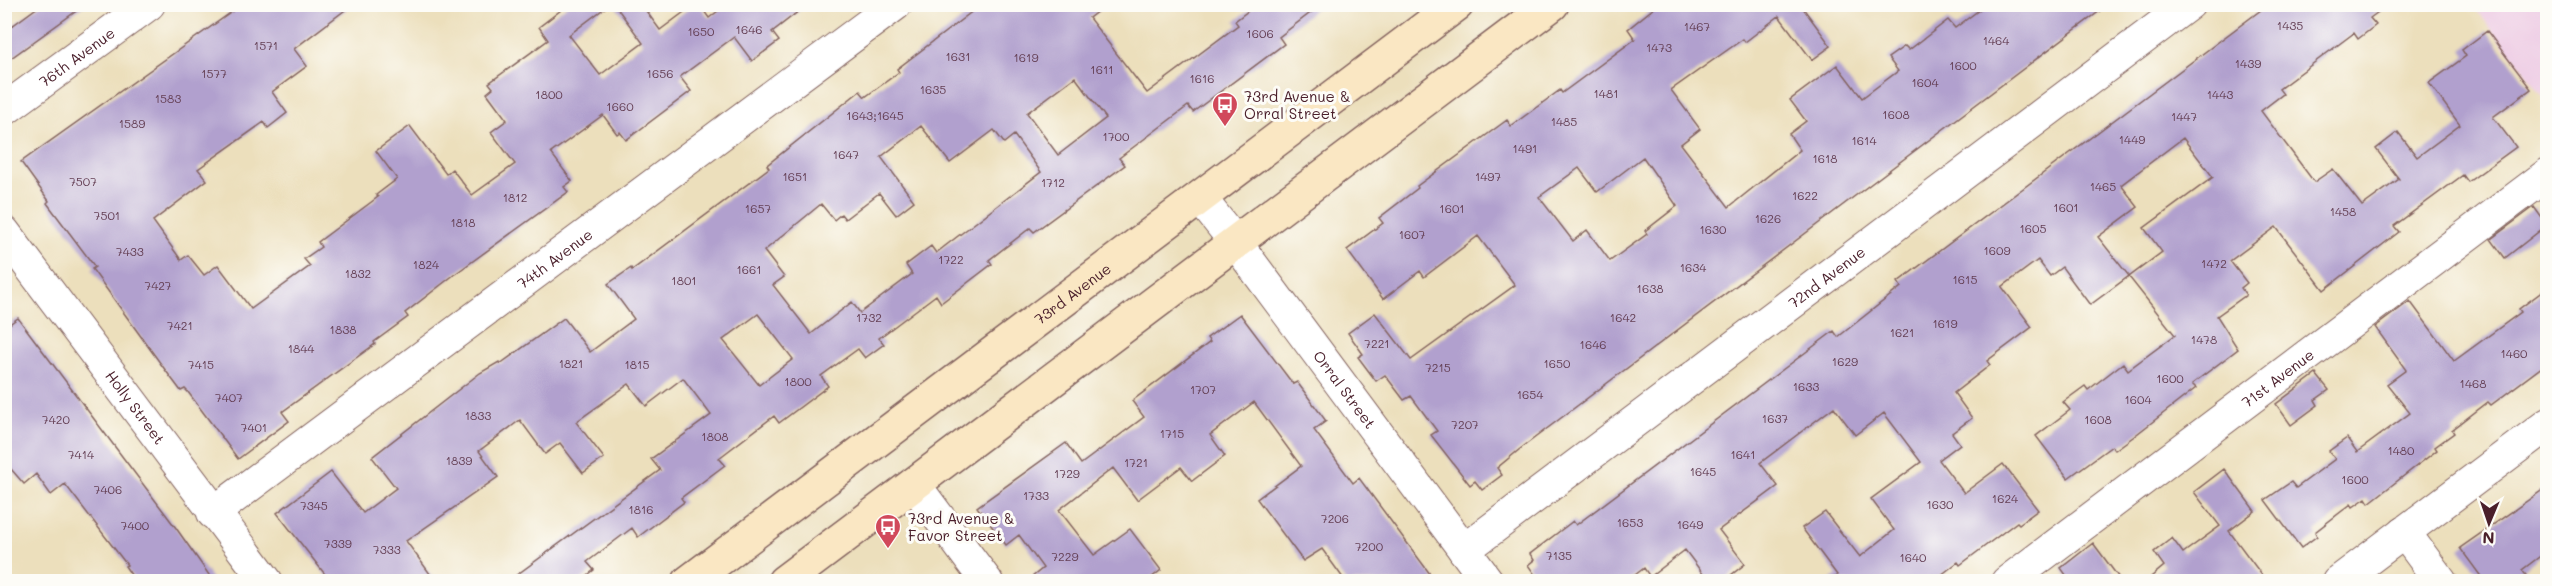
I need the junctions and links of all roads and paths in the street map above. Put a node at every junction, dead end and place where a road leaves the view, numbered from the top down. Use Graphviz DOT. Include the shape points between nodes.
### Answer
graph roads {
  1 [pos="149,4"];
  2 [pos="896,4"];
  3 [pos="1457,4"];
  4 [pos="1552,4"];
  5 [pos="2189,4"];
  6 [pos="4,111"];
  7 [pos="2547,174"];
  8 [pos="1200,198"];
  9 [pos="4,232"];
  10 [pos="1236,243"];
  11 [pos="2547,424"];
  12 [pos="914,484"];
  13 [pos="213,513"];
  14 [pos="2404,532"];
  15 [pos="1464,549"];
  16 [pos="267,582"];
  17 [pos="689,582"];
  18 [pos="784,582"];
  19 [pos="987,582"];
  20 [pos="1488,582"];
  21 [pos="2007,582"];
  22 [pos="2338,582"];
  23 [pos="2441,582"];
  1 -- 6 [label="street, 76th Avenue"];
  2 -- 13 [label="street, 74th Avenue"];
  3 -- 8 [label="main road, 73rd Avenue"];
  4 -- 10 [label="main road"];
  5 -- 15 [label="street, 72nd Avenue"];
  7 -- 21 [label="street, 71st Avenue"];
  8 -- 10 [label="street, Orral Street"];
  8 -- 17 [label="main road, 73rd Avenue"];
  9 -- 13 [label="street, Holly Street"];
  10 -- 12 [label="main road"];
  10 -- 15 [label="street, Orral Street"];
  11 -- 14 [label="street"];
  12 -- 18 [label="main road"];
  12 -- 19 [label="street"];
  13 -- 16 [label="street, Holly Street"];
  14 -- 22 [label="street"];
  14 -- 23 [label="street"];
  15 -- 20 [label="street, Orral Street"];
}
